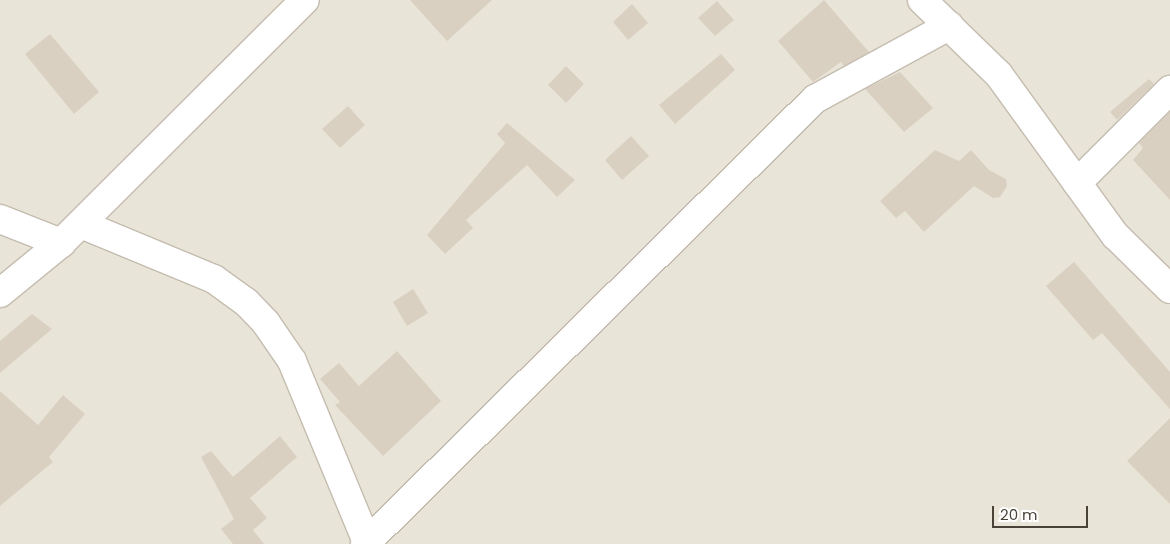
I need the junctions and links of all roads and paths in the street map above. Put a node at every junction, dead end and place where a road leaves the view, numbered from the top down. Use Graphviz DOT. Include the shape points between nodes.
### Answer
graph roads {
  1 [pos="305,0"];
  2 [pos="922,0"];
  3 [pos="949,26"];
  4 [pos="1170,90"];
  5 [pos="1077,183"];
  6 [pos="0,219"];
  7 [pos="81,224"];
  8 [pos="61,244"];
  9 [pos="1170,289"];
  10 [pos="0,293"];
  11 [pos="366,543"];
  1 -- 7 [label="street"];
  2 -- 3 [label="street"];
  3 -- 5 [label="street" via="998,75"];
  3 -- 11 [label="street" via="815,100 516,391 418,495"];
  4 -- 5 [label="street"];
  5 -- 9 [label="street" via="1115,235"];
  6 -- 8 [label="street"];
  7 -- 8 [label="street"];
  7 -- 11 [label="street" via="214,279 246,302 266,323 292,360"];
  8 -- 10 [label="street"];
}
